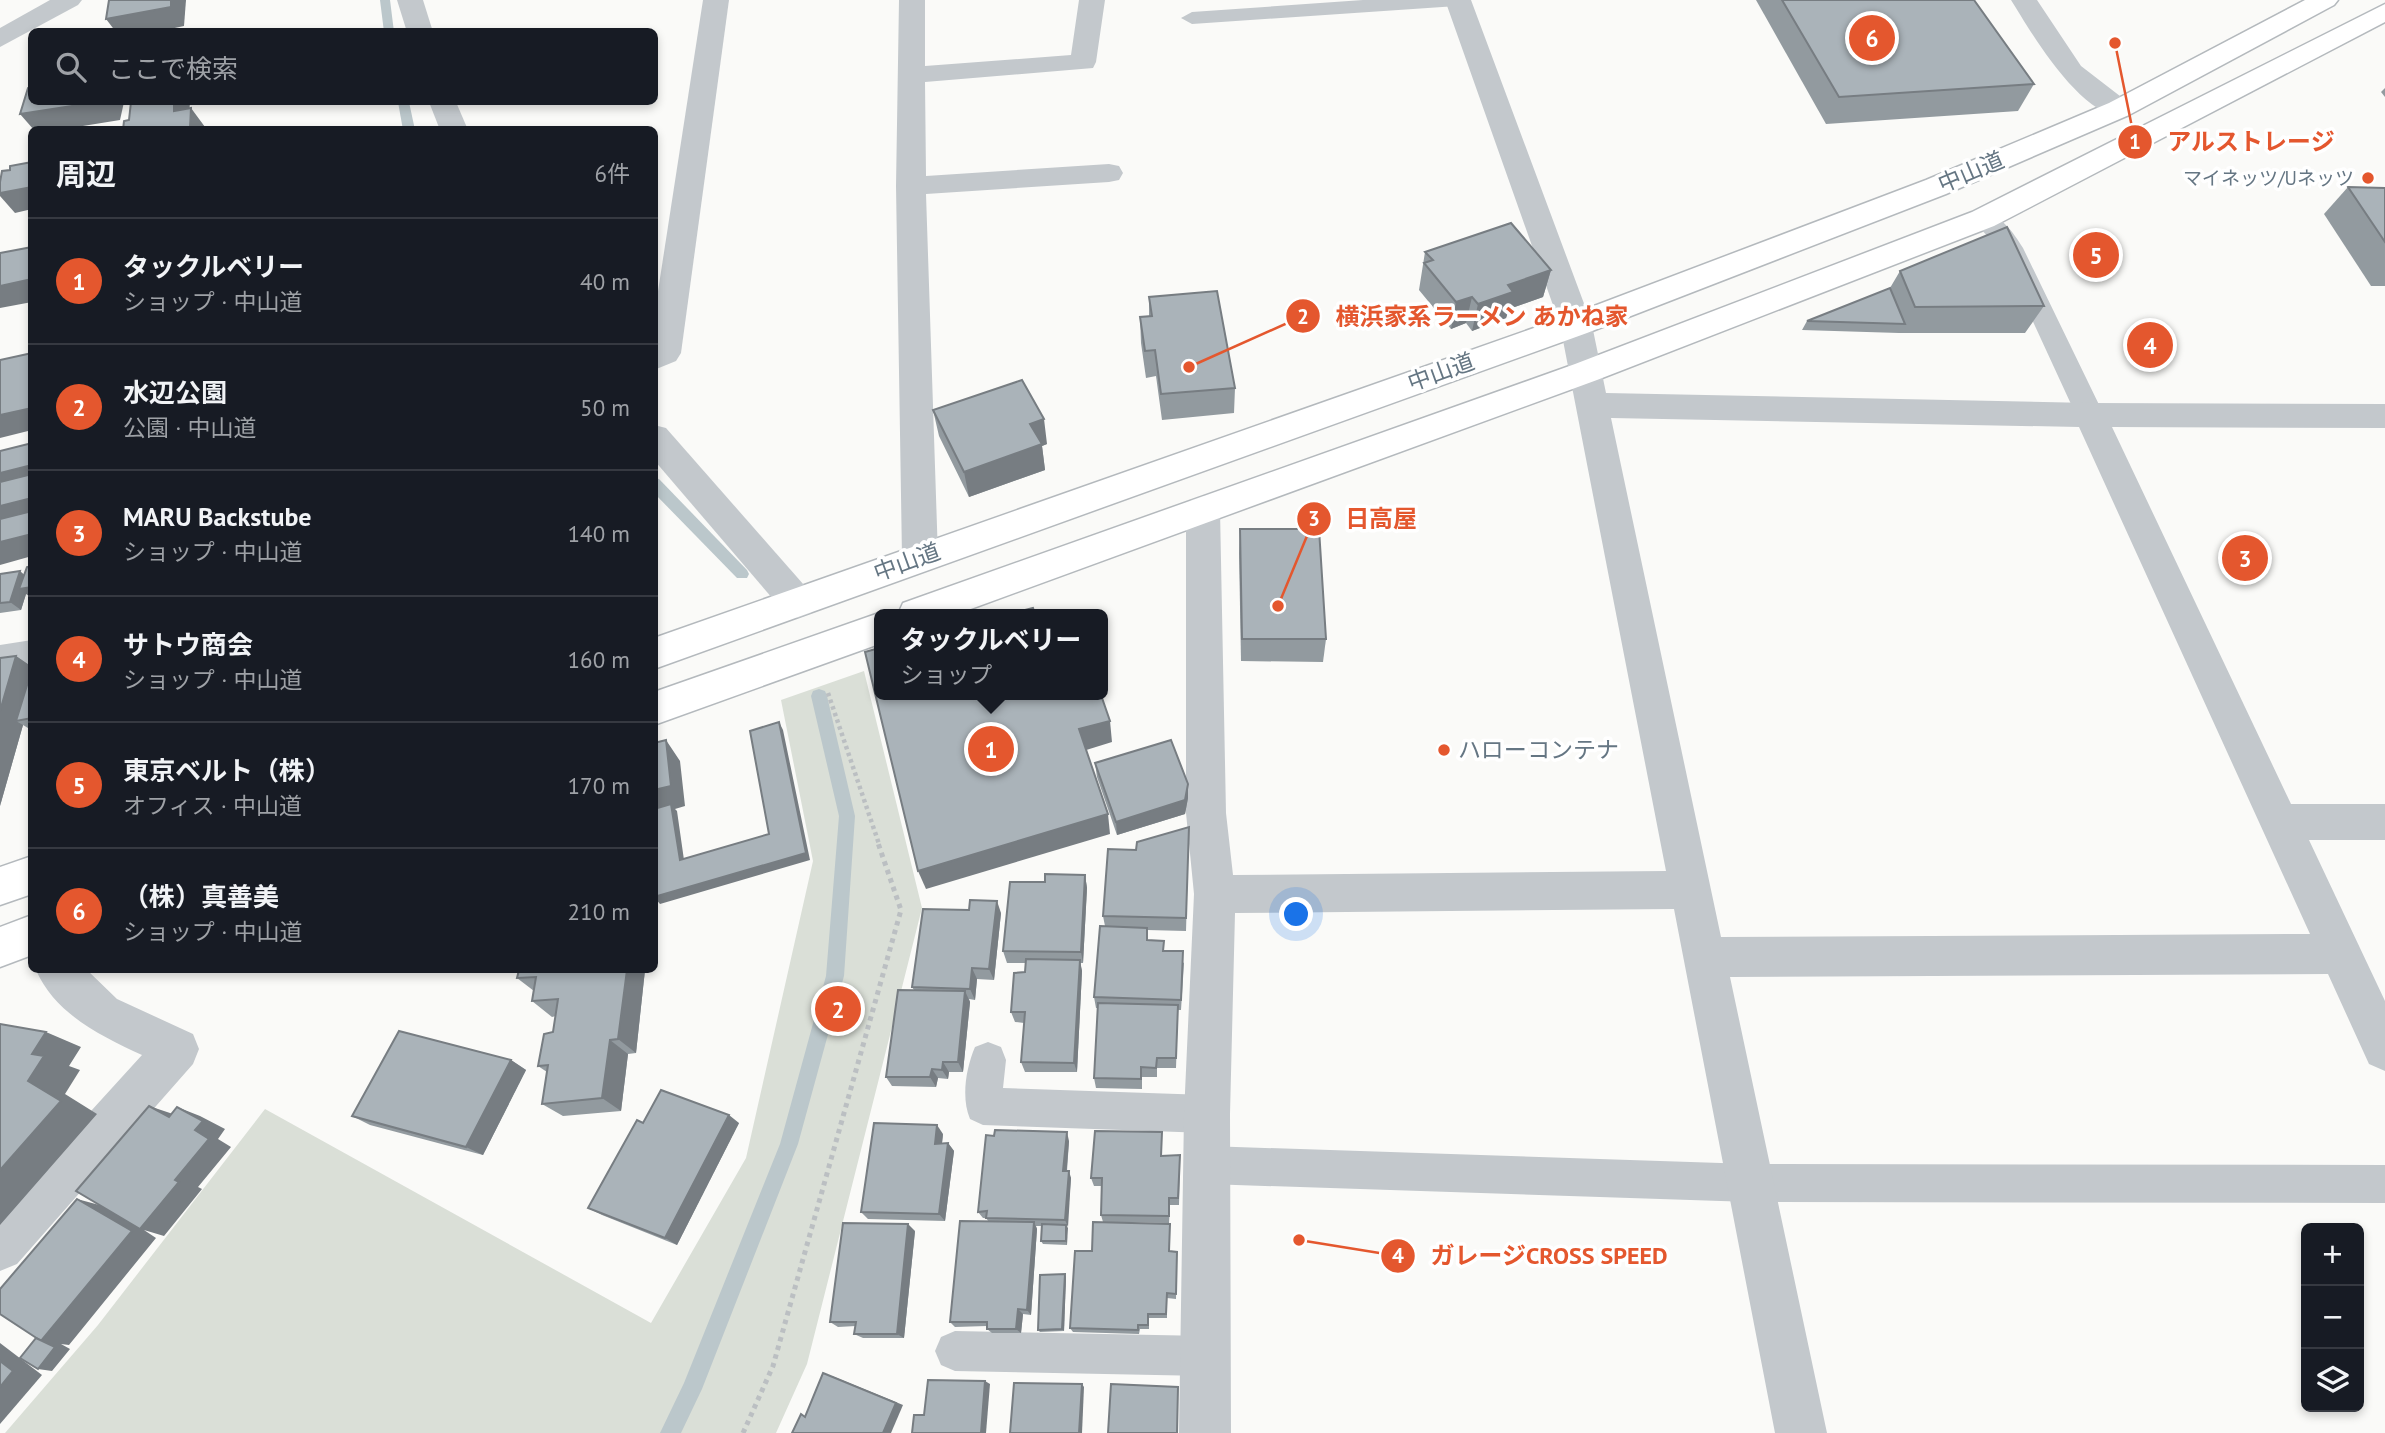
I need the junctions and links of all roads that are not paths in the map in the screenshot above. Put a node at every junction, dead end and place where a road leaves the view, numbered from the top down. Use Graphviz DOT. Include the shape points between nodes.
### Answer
graph roads {
  1 [pos="69,0"];
  2 [pos="410,0"];
  3 [pos="716,0"];
  4 [pos="912,0"];
  5 [pos="1092,0"];
  6 [pos="1457,0"];
  7 [pos="2024,0"];
  8 [pos="2325,0"];
  9 [pos="2385,12"];
  10 [pos="1192,18"];
  11 [pos="419,28"];
  12 [pos="0,39"];
  13 [pos="910,75"];
  14 [pos="444,105"];
  15 [pos="2119,109"];
  16 [pos="452,126"];
  17 [pos="1109,173"];
  18 [pos="911,186"];
  19 [pos="1983,219"];
  20 [pos="1576,324"];
  21 [pos="658,357"];
  22 [pos="1589,389"];
  23 [pos="2090,415"];
  24 [pos="2385,416"];
  25 [pos="658,442"];
  26 [pos="1203,510"];
  27 [pos="920,557"];
  28 [pos="798,603"];
  29 [pos="930,609"];
  30 [pos="874,630"];
  31 [pos="658,653"];
  32 [pos="28,657"];
  33 [pos="0,661"];
  34 [pos="658,708"];
  35 [pos="2278,822"];
  36 [pos="2385,822"];
  37 [pos="28,876"];
  38 [pos="0,886"];
  39 [pos="1693,890"];
  40 [pos="1215,894"];
  41 [pos="28,936"];
  42 [pos="0,947"];
  43 [pos="2340,954"];
  44 [pos="1706,957"];
  45 [pos="61,973"];
  46 [pos="2385,1049"];
  47 [pos="988,1060"];
  48 [pos="1207,1114"];
  49 [pos="1207,1165"];
  50 [pos="1751,1183"];
  51 [pos="2385,1184"];
  52 [pos="0,1247"];
  53 [pos="955,1351"];
  54 [pos="1206,1356"];
  55 [pos="1205,1433"];
  56 [pos="1801,1433"];
  1 -- 12 [label="street"];
  2 -- 11 [label="street"];
  3 -- 21 [label="street" via="666,353"];
  4 -- 13 [label="street"];
  5 -- 13 [label="street" via="1083,62"];
  6 -- 10 [label="lane"];
  6 -- 20 [label="street"];
  7 -- 15 [label="street" via="2071,72"];
  8 -- 15 [label="highway, 中山道"];
  9 -- 19 [label="highway, 中山道"];
  13 -- 18 [label="street"];
  14 -- 16 [label="street"];
  15 -- 20 [label="highway, 中山道" via="1924,192"];
  17 -- 18 [label="street"];
  18 -- 27 [label="street"];
  19 -- 22 [label="highway, 中山道"];
  19 -- 23 [label="lane" via="2011,248"];
  20 -- 22 [label="street"];
  20 -- 27 [label="highway, 中山道"];
  22 -- 23 [label="street"];
  22 -- 26 [label="highway, 中山道"];
  22 -- 39 [label="street"];
  23 -- 24 [label="street"];
  23 -- 35 [label="street"];
  25 -- 28 [label="street"];
  26 -- 29 [label="highway, 中山道"];
  26 -- 40 [label="street" via="1206,813"];
  27 -- 28 [label="highway, 中山道"];
  28 -- 31 [label="highway, 中山道"];
  30 -- 34 [label="highway"];
  32 -- 33 [label="street"];
  35 -- 36 [label="street"];
  35 -- 43 [label="street"];
  37 -- 38 [label="highway"];
  39 -- 40 [label="street"];
  39 -- 44 [label="street"];
  40 -- 48 [label="street"];
  41 -- 42 [label="highway"];
  43 -- 44 [label="street"];
  43 -- 46 [label="street"];
  44 -- 50 [label="street"];
  45 -- 52 [label="street" via="102,1014 177,1049"];
  47 -- 48 [label="lane" via="983,1106"];
  48 -- 49 [label="street"];
  49 -- 50 [label="lane"];
  49 -- 54 [label="street"];
  50 -- 51 [label="lane"];
  50 -- 56 [label="street"];
  53 -- 54 [label="lane"];
  54 -- 55 [label="street"];
}
